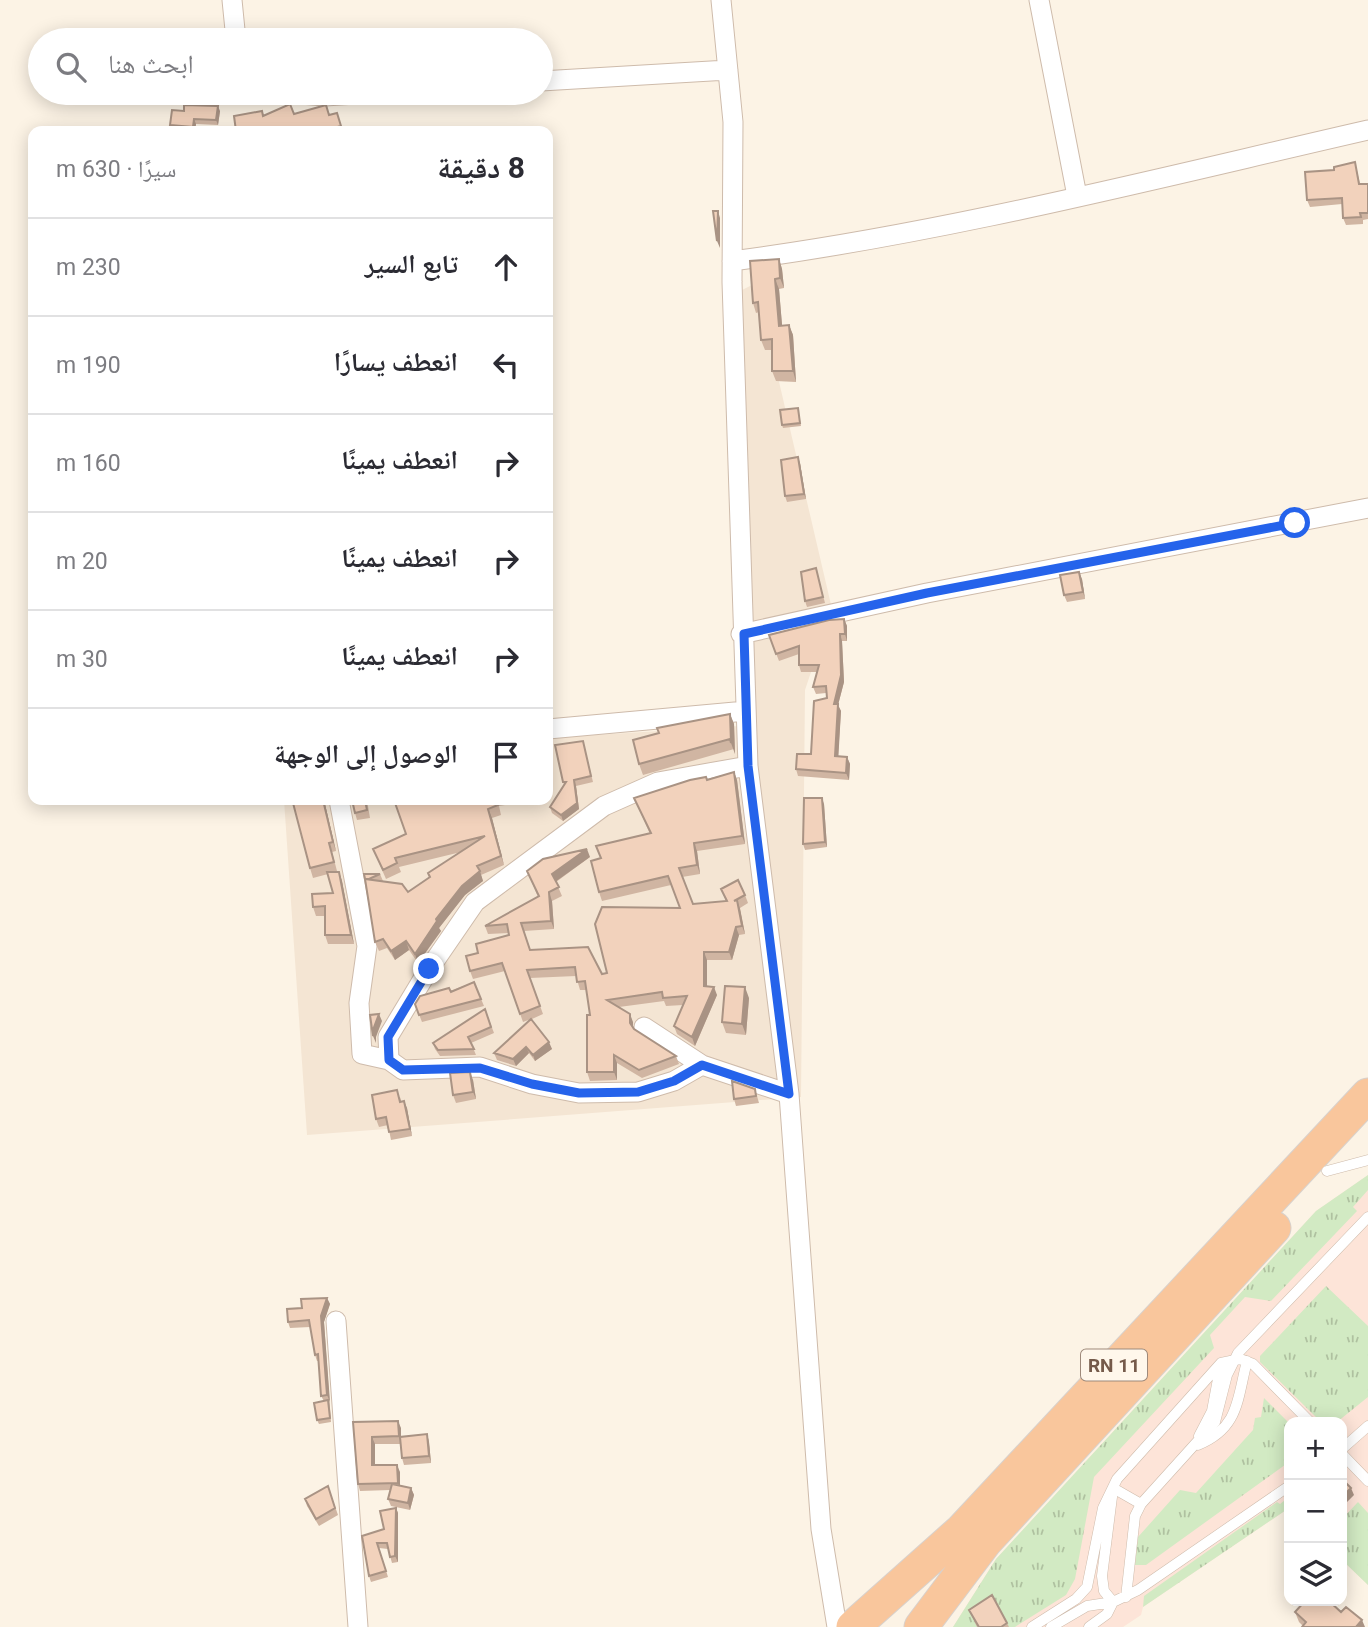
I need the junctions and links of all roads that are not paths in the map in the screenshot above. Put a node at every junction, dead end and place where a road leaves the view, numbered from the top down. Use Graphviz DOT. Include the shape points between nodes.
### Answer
graph roads {
  1 [pos="232,0"];
  2 [pos="721,0"];
  3 [pos="1039,0"];
  4 [pos="235,28"];
  5 [pos="728,70"];
  6 [pos="553,80"];
  7 [pos="1368,130"];
  8 [pos="1077,196"];
  9 [pos="732,261"];
  10 [pos="1368,508"];
  11 [pos="743,634"];
  12 [pos="746,711"];
  13 [pos="553,729"];
  14 [pos="748,766"];
  15 [pos="340,805"];
  16 [pos="644,1027"];
  17 [pos="389,1060"];
  18 [pos="702,1065"];
  19 [pos="789,1094"];
  20 [pos="1368,1096"];
  21 [pos="1368,1126"];
  22 [pos="1368,1160"];
  23 [pos="1327,1171"];
  24 [pos="1368,1217"];
  25 [pos="336,1321"];
  26 [pos="1234,1359"];
  27 [pos="1247,1361"];
  28 [pos="1221,1363"];
  29 [pos="1305,1417"];
  30 [pos="1368,1426"];
  31 [pos="1347,1445"];
  32 [pos="1191,1448"];
  33 [pos="1347,1459"];
  34 [pos="1368,1480"];
  35 [pos="1113,1488"];
  36 [pos="1284,1489"];
  37 [pos="1141,1504"];
  38 [pos="985,1542"];
  39 [pos="1126,1597"];
  40 [pos="1113,1602"];
  41 [pos="358,1627"];
  42 [pos="837,1627"];
  43 [pos="854,1627"];
  44 [pos="921,1627"];
  45 [pos="934,1627"];
  46 [pos="1032,1627"];
  47 [pos="1051,1627"];
  48 [pos="1088,1627"];
  1 -- 4 [label="street"];
  2 -- 5 [label="street"];
  3 -- 8 [label="street"];
  5 -- 6 [label="street"];
  5 -- 9 [label="street" via="733,122"];
  7 -- 8 [label="street"];
  8 -- 9 [label="street" via="803,252"];
  9 -- 11 [label="street"];
  10 -- 11 [label="street" via="927,593"];
  11 -- 12 [label="street"];
  12 -- 13 [label="street"];
  12 -- 14 [label="street"];
  14 -- 17 [label="street" via="658,782 604,806 475,902 388,1037"];
  14 -- 19 [label="street"];
  15 -- 17 [label="street" via="367,946 359,1003 362,1054"];
  16 -- 18 [label="street"];
  17 -- 18 [label="street" via="403,1070 480,1068 579,1093 638,1092 674,1081"];
  18 -- 19 [label="street"];
  19 -- 42 [label="street" via="821,1529"];
  20 -- 43 [label="highway, RN 11" via="962,1531"];
  21 -- 23 [label="highway, RN 11"];
  22 -- 23 [label="lane"];
  23 -- 38 [label="highway, RN 11"];
  24 -- 26 [label="lane"];
  25 -- 41 [label="street"];
  26 -- 27 [label="lane"];
  26 -- 28 [label="lane"];
  26 -- 32 [label="lane" via="1215,1422"];
  27 -- 29 [label="lane"];
  27 -- 32 [label="lane" via="1227,1428"];
  28 -- 32 [label="lane" via="1212,1410"];
  28 -- 35 [label="lane" via="1128,1464"];
  30 -- 31 [label="lane"];
  32 -- 37 [label="lane"];
  33 -- 34 [label="lane"];
  35 -- 37 [label="lane"];
  35 -- 40 [label="lane" via="1101,1577"];
  35 -- 46 [label="lane" via="1103,1508 1087,1587"];
  36 -- 39 [label="lane"];
  37 -- 39 [label="lane" via="1131,1529"];
  38 -- 44 [label="highway, RN 11"];
  38 -- 45 [label="lane"];
  39 -- 40 [label="lane"];
  40 -- 47 [label="lane" via="1087,1606"];
  40 -- 48 [label="lane" via="1102,1619"];
}
